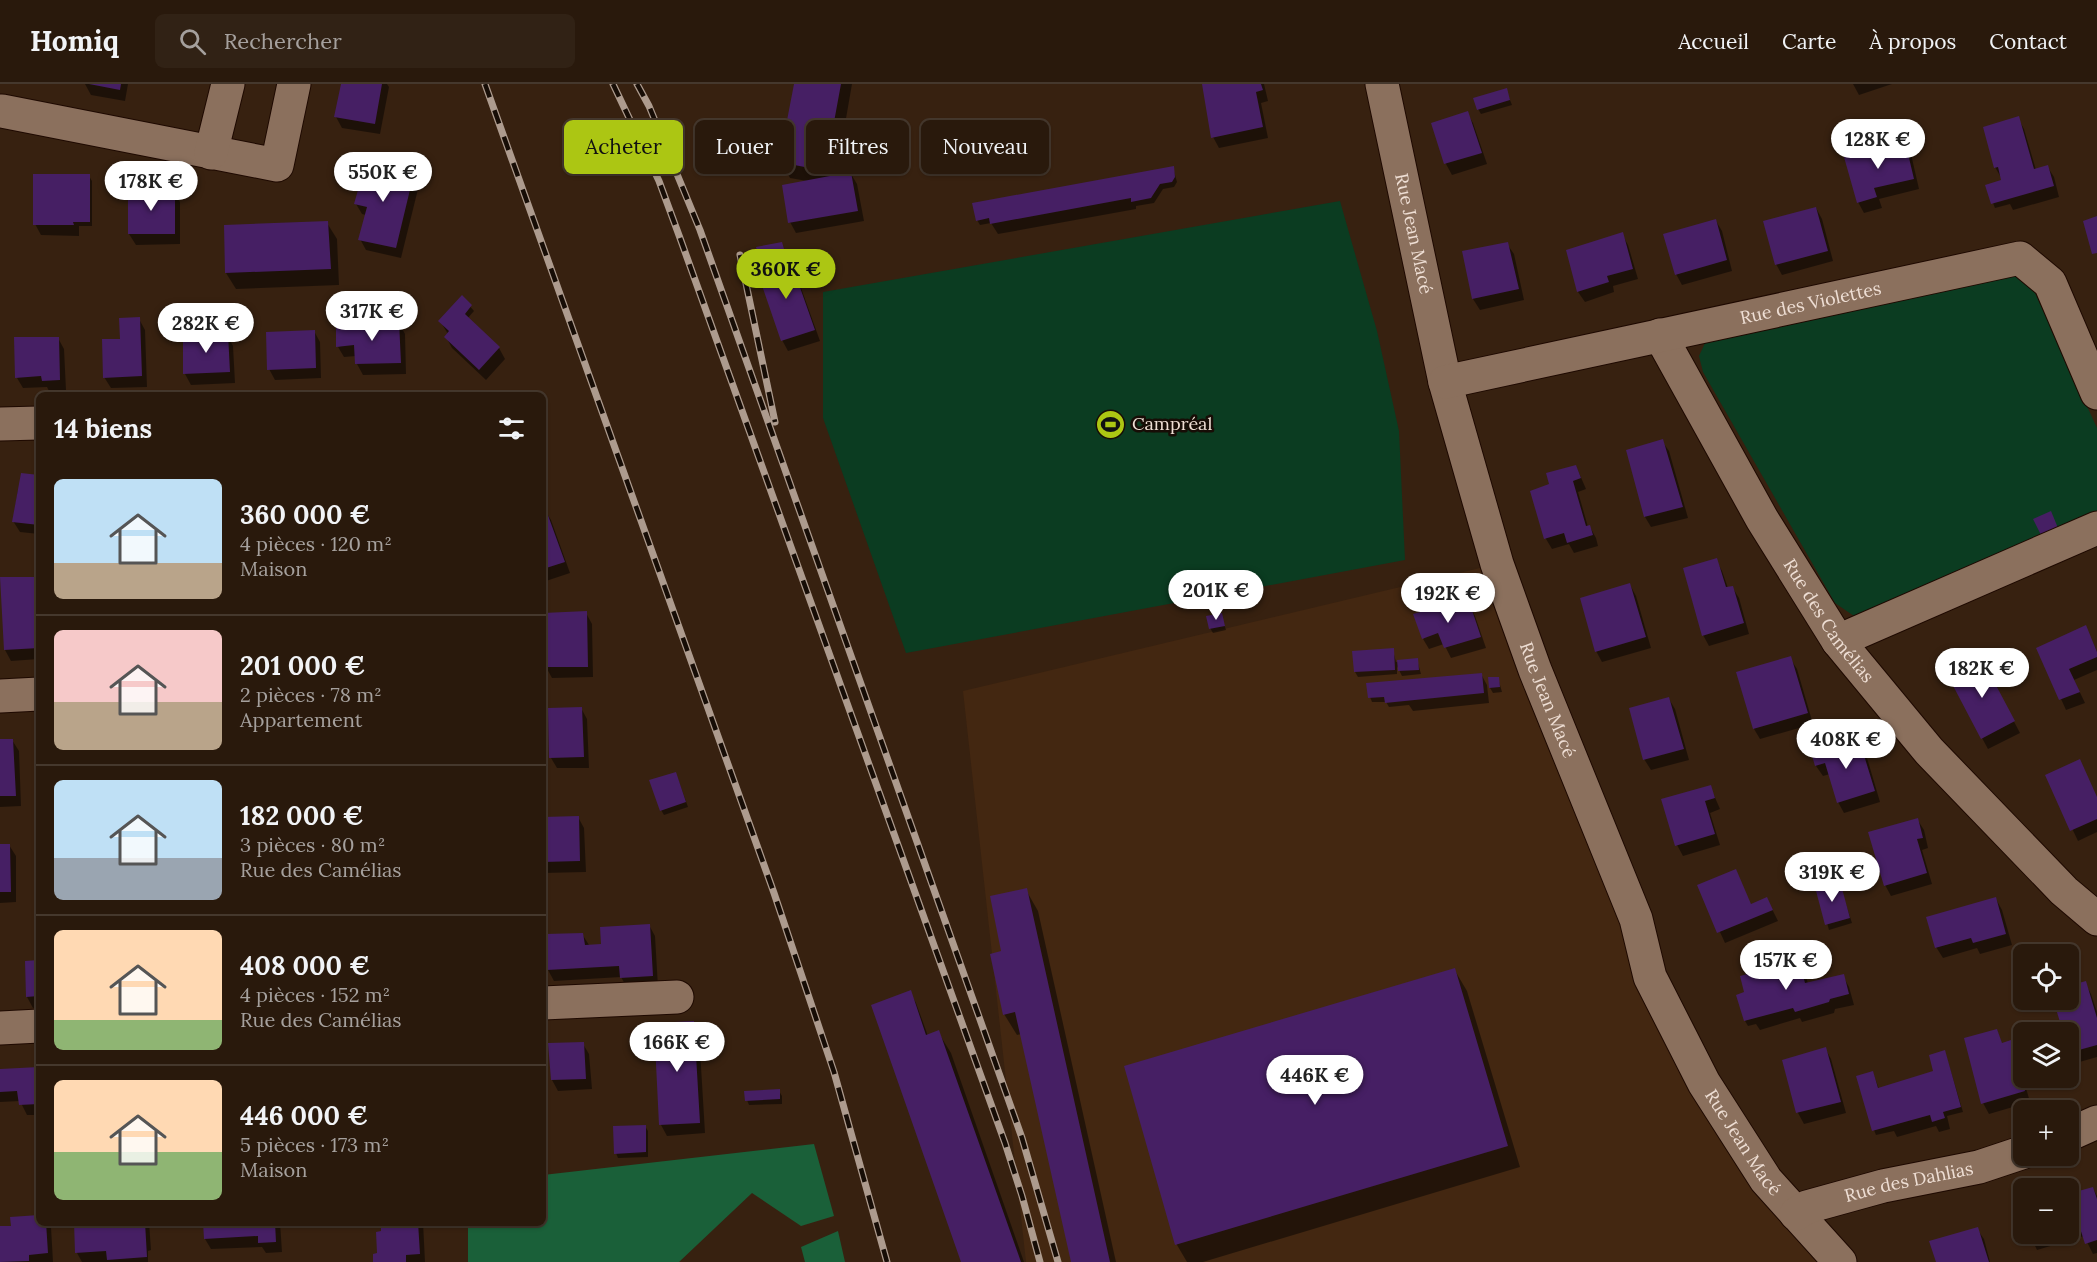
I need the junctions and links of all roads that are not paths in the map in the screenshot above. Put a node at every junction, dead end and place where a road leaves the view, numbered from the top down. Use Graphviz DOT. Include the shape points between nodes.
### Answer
graph roads {
  1 [pos="228,84"];
  2 [pos="294,84"];
  3 [pos="1382,84"];
  4 [pos="4,109"];
  5 [pos="211,153"];
  6 [pos="1660,335"];
  7 [pos="1445,382"];
  8 [pos="2097,393"];
  9 [pos="36,423"];
  10 [pos="0,424"];
  11 [pos="2097,528"];
  12 [pos="1838,641"];
  13 [pos="36,694"];
  14 [pos="0,696"];
  15 [pos="2097,919"];
  16 [pos="677,997"];
  17 [pos="546,1003"];
  18 [pos="36,1026"];
  19 [pos="0,1028"];
  20 [pos="2097,1122"];
  21 [pos="2079,1130"];
  22 [pos="2013,1156"];
  23 [pos="1796,1214"];
  24 [pos="1840,1262"];
  1 -- 5 [label="street"];
  2 -- 5 [label="street" via="277,165"];
  3 -- 7 [label="street, Rue Jean Macé"];
  4 -- 5 [label="street"];
  6 -- 7 [label="street, Rue des Violettes"];
  6 -- 8 [label="street, Rue des Violettes" via="2020,258 2050,283"];
  6 -- 12 [label="street, Rue des Camélias" via="1762,519"];
  7 -- 23 [label="street, Rue Jean Macé" via="1497,564 1636,919 1650,977 1704,1083 1766,1180"];
  9 -- 10 [label="street"];
  11 -- 12 [label="street"];
  12 -- 15 [label="street, Rue des Camélias" via="1929,751 2064,891"];
  13 -- 14 [label="street"];
  16 -- 17 [label="street"];
  18 -- 19 [label="street"];
  20 -- 21 [label="street"];
  22 -- 23 [label="street, Rue des Dahlias" via="1979,1167 1883,1186 1807,1207"];
  23 -- 24 [label="street, Rue Jean Macé"];
}
